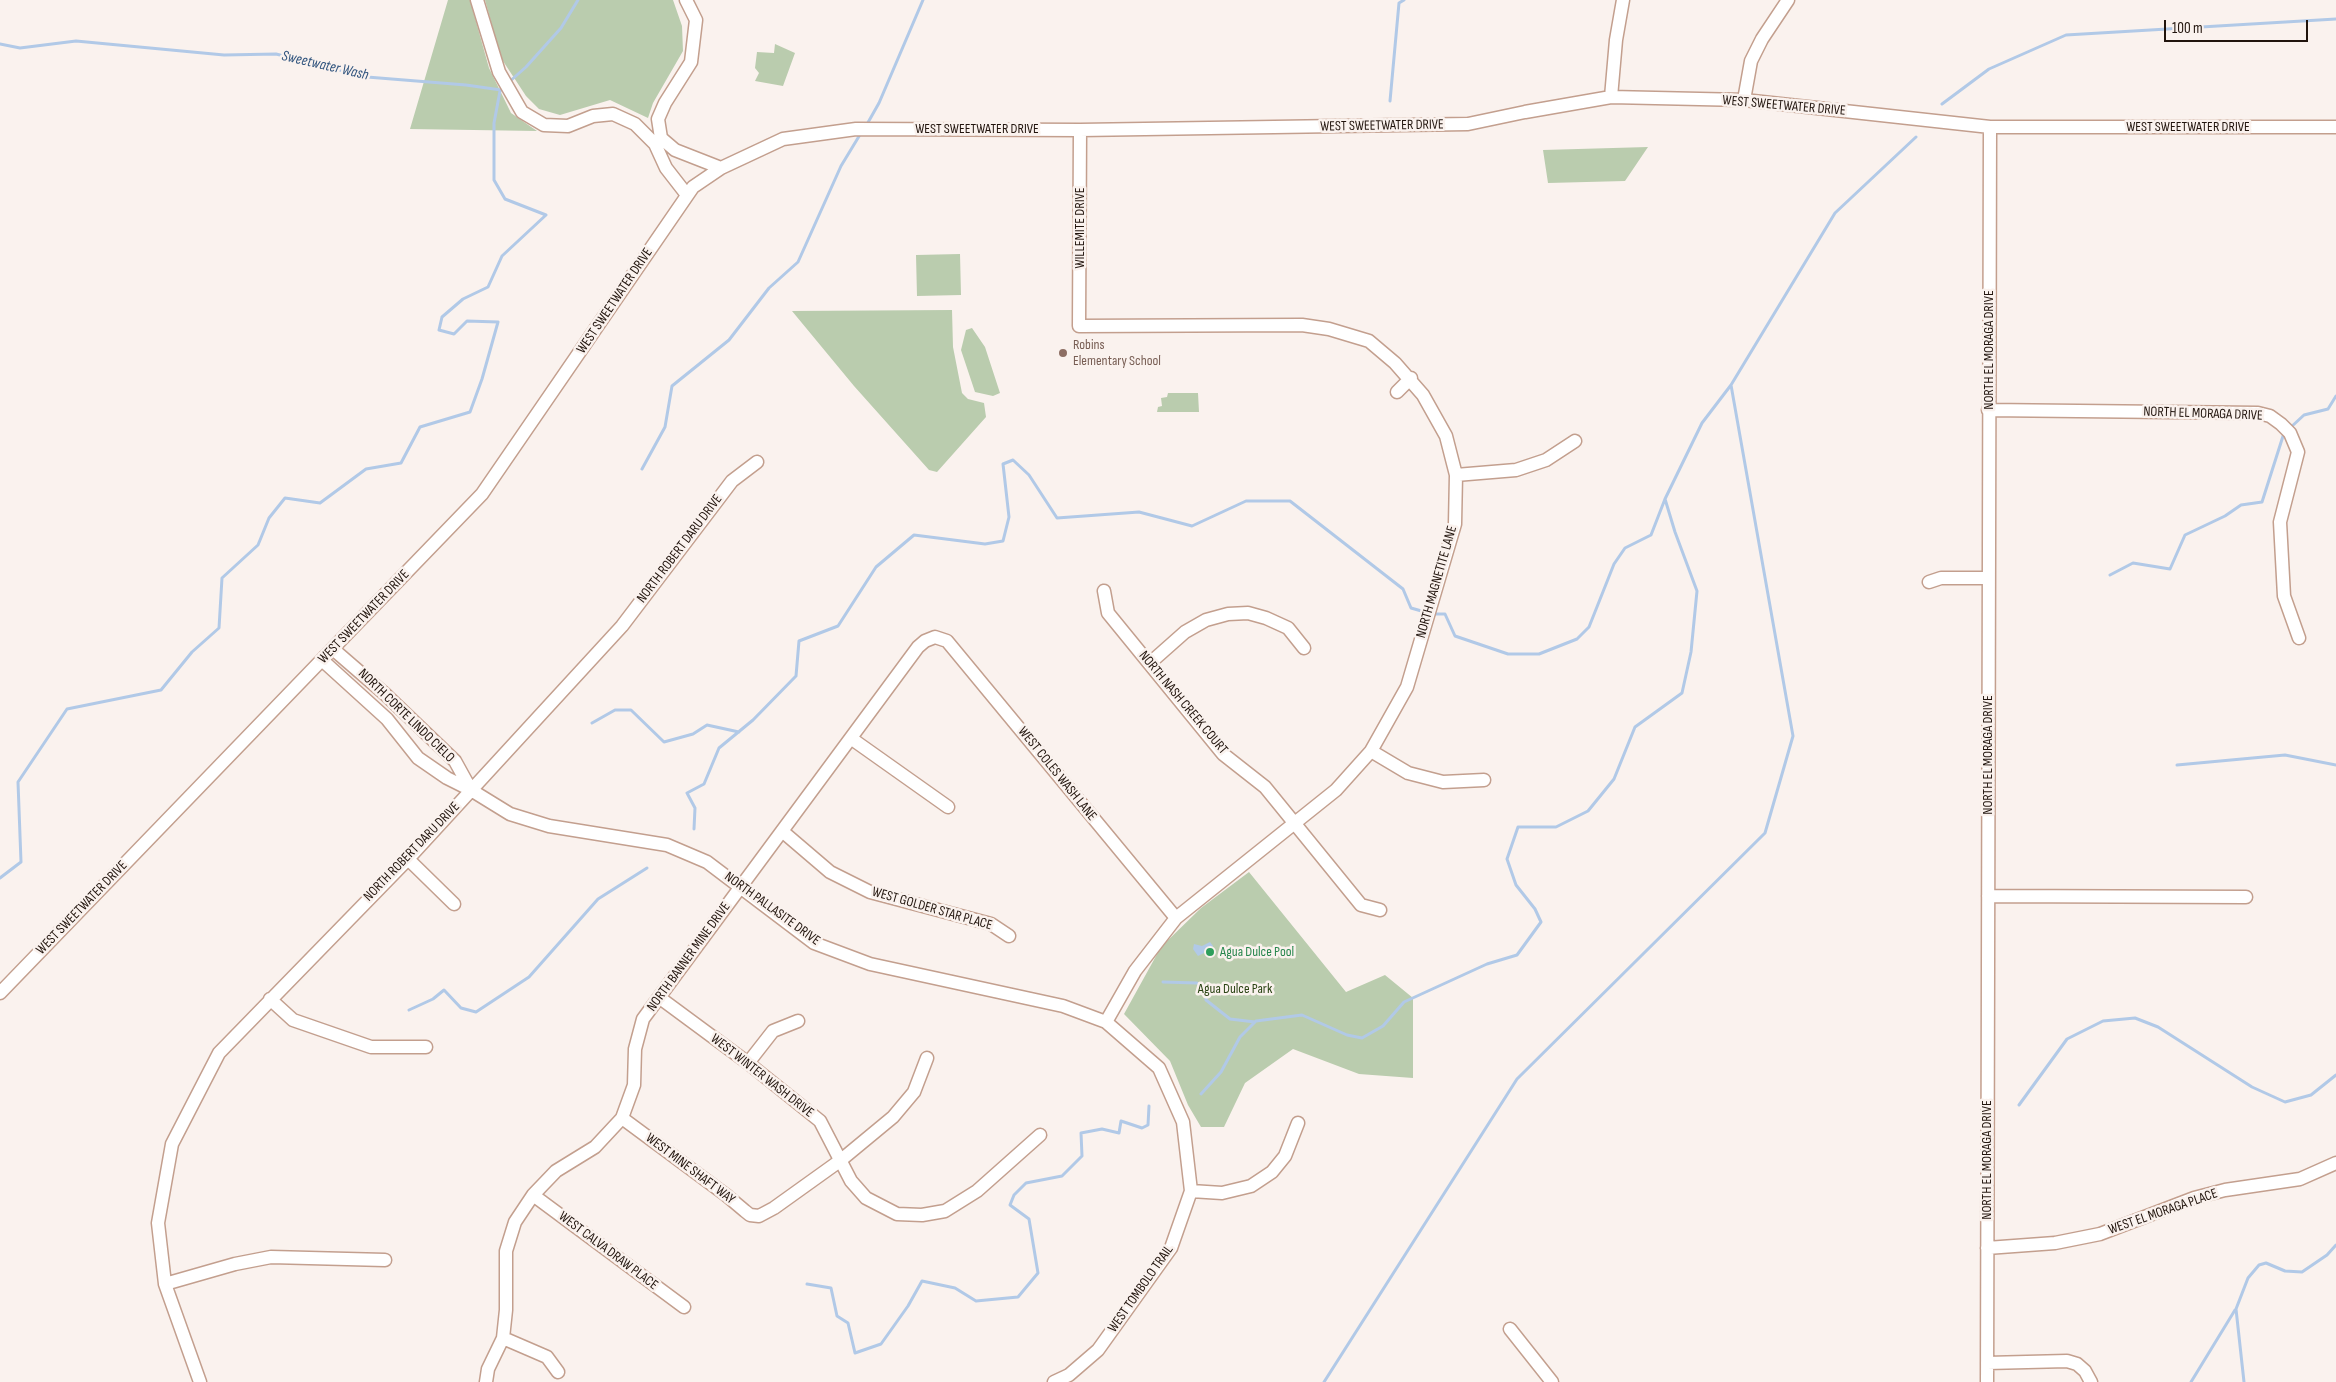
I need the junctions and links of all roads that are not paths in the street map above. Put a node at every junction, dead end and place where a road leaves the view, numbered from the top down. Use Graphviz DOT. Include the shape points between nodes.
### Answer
graph roads {
  1 [pos="477,0"];
  2 [pos="686,0"];
  3 [pos="1623,0"];
  4 [pos="1788,0"];
  5 [pos="1611,97"];
  6 [pos="1744,100"];
  7 [pos="1990,127"];
  8 [pos="2336,127"];
  9 [pos="1080,130"];
  10 [pos="721,168"];
  11 [pos="687,195"];
  12 [pos="1079,326"];
  13 [pos="1411,378"];
  14 [pos="1397,392"];
  15 [pos="1988,410"];
  16 [pos="1575,441"];
  17 [pos="758,462"];
  18 [pos="1456,475"];
  19 [pos="1988,578"];
  20 [pos="1929,582"];
  21 [pos="1104,590"];
  22 [pos="935,633"];
  23 [pos="2299,638"];
  24 [pos="1304,648"];
  25 [pos="333,649"];
  26 [pos="322,660"];
  27 [pos="1150,663"];
  28 [pos="852,739"];
  29 [pos="1371,751"];
  30 [pos="447,778"];
  31 [pos="1484,780"];
  32 [pos="471,790"];
  33 [pos="948,807"];
  34 [pos="1294,822"];
  35 [pos="782,831"];
  36 [pos="408,858"];
  37 [pos="740,886"];
  38 [pos="1988,896"];
  39 [pos="2246,897"];
  40 [pos="454,904"];
  41 [pos="1380,910"];
  42 [pos="1176,918"];
  43 [pos="1009,936"];
  44 [pos="0,993"];
  45 [pos="660,998"];
  46 [pos="270,999"];
  47 [pos="798,1021"];
  48 [pos="1106,1022"];
  49 [pos="426,1047"];
  50 [pos="927,1058"];
  51 [pos="748,1064"];
  52 [pos="622,1118"];
  53 [pos="1298,1124"];
  54 [pos="1040,1135"];
  55 [pos="842,1160"];
  56 [pos="2336,1163"];
  57 [pos="1192,1191"];
  58 [pos="533,1195"];
  59 [pos="1987,1248"];
  60 [pos="385,1260"];
  61 [pos="165,1284"];
  62 [pos="684,1307"];
  63 [pos="1510,1329"];
  64 [pos="503,1338"];
  65 [pos="1987,1362"];
  66 [pos="558,1372"];
  67 [pos="200,1382"];
  68 [pos="486,1382"];
  69 [pos="1054,1382"];
  70 [pos="1552,1382"];
  71 [pos="1987,1382"];
  72 [pos="2092,1382"];
  1 -- 11 [label="street" via="500,72 522,112 544,125 568,126 593,116 613,114 635,124 656,144 666,168"];
  2 -- 10 [label="street" via="696,20 691,62 658,119 661,138 675,150"];
  3 -- 5 [label="street"];
  4 -- 6 [label="street" via="1751,61"];
  5 -- 6 [label="street, WEST SWEETWATER DRIVE"];
  5 -- 9 [label="street, WEST SWEETWATER DRIVE" via="1468,124"];
  6 -- 7 [label="street, WEST SWEETWATER DRIVE"];
  7 -- 8 [label="street, WEST SWEETWATER DRIVE"];
  7 -- 15 [label="street, NORTH EL MORAGA DRIVE"];
  9 -- 10 [label="street, WEST SWEETWATER DRIVE" via="856,129 784,139"];
  9 -- 12 [label="street, WILLEMITE DRIVE"];
  10 -- 11 [label="street, WEST SWEETWATER DRIVE" via="693,187"];
  11 -- 25 [label="street, WEST SWEETWATER DRIVE" via="482,494"];
  12 -- 13 [label="street, NORTH MAGNETITE LANE" via="1311,326 1369,342"];
  13 -- 14 [label="street"];
  13 -- 18 [label="street, NORTH MAGNETITE LANE" via="1446,436"];
  15 -- 19 [label="street, NORTH EL MORAGA DRIVE"];
  15 -- 23 [label="street, NORTH EL MORAGA DRIVE" via="2258,413 2281,424 2290,433 2298,452 2280,522 2284,596"];
  16 -- 18 [label="street" via="1546,460 1516,470"];
  17 -- 32 [label="street, NORTH ROBERT DARU DRIVE" via="732,481 622,626"];
  18 -- 29 [label="street, NORTH MAGNETITE LANE" via="1455,524 1407,687"];
  19 -- 20 [label="street" via="1941,578"];
  19 -- 38 [label="street, NORTH EL MORAGA DRIVE"];
  21 -- 27 [label="street, NORTH NASH CREEK COURT" via="1108,613"];
  22 -- 28 [label="street, NORTH BANNER MINE DRIVE" via="918,647"];
  22 -- 42 [label="street, WEST COLES WASH LANE" via="953,647"];
  24 -- 27 [label="street" via="1288,628 1266,618 1228,614 1206,620 1185,632"];
  25 -- 26 [label="street, WEST SWEETWATER DRIVE"];
  25 -- 32 [label="street, NORTH CORTE LINDO CIELO" via="455,761"];
  26 -- 30 [label="street, NORTH CORTE LINDO CIELO" via="387,719 418,758"];
  26 -- 44 [label="street, WEST SWEETWATER DRIVE"];
  27 -- 34 [label="street, NORTH NASH CREEK COURT" via="1223,754 1264,787"];
  28 -- 33 [label="street"];
  28 -- 35 [label="street, NORTH BANNER MINE DRIVE"];
  29 -- 31 [label="street" via="1408,773 1443,782"];
  29 -- 34 [label="street, NORTH MAGNETITE LANE" via="1336,790"];
  30 -- 32 [label="street, NORTH PALLASITE DRIVE"];
  32 -- 36 [label="street, NORTH ROBERT DARU DRIVE"];
  32 -- 37 [label="street, NORTH PALLASITE DRIVE" via="510,814 549,826 667,845 707,862"];
  34 -- 41 [label="street, NORTH NASH CREEK COURT" via="1361,906"];
  34 -- 42 [label="street, NORTH MAGNETITE LANE"];
  35 -- 37 [label="street, NORTH BANNER MINE DRIVE"];
  35 -- 43 [label="street, WEST GOLDER STAR PLACE" via="830,872 870,892 991,924"];
  36 -- 40 [label="street"];
  36 -- 46 [label="street, NORTH ROBERT DARU DRIVE"];
  37 -- 45 [label="street, NORTH BANNER MINE DRIVE"];
  37 -- 48 [label="street, NORTH PALLASITE DRIVE" via="814,943 870,964 1062,1006"];
  38 -- 39 [label="street"];
  38 -- 59 [label="street, NORTH EL MORAGA DRIVE"];
  42 -- 48 [label="street, NORTH MAGNETITE LANE" via="1135,971"];
  45 -- 51 [label="street, WEST WINTER WASH DRIVE"];
  45 -- 52 [label="street, NORTH BANNER MINE DRIVE" via="643,1019 635,1049 634,1085"];
  46 -- 49 [label="street" via="293,1020 371,1047"];
  46 -- 61 [label="street, NORTH ROBERT DARU DRIVE" via="219,1053 172,1144 158,1223"];
  47 -- 51 [label="street" via="773,1032"];
  48 -- 57 [label="street, WEST TOMBOLO TRAIL" via="1159,1068 1184,1122"];
  50 -- 55 [label="street" via="914,1092 893,1117"];
  51 -- 55 [label="street, WEST WINTER WASH DRIVE" via="820,1121"];
  52 -- 55 [label="street, WEST MINE SHAFT WAY" via="745,1211 759,1216"];
  52 -- 58 [label="street, NORTH BANNER MINE DRIVE" via="595,1147 556,1171"];
  53 -- 57 [label="street" via="1284,1156 1272,1172 1251,1186 1222,1193"];
  54 -- 55 [label="street, WEST WINTER WASH DRIVE" via="977,1191 945,1211 922,1215 897,1214 866,1198 851,1181"];
  56 -- 59 [label="street, WEST EL MORAGA PLACE" via="2300,1179 2194,1198 2100,1234 2055,1243"];
  57 -- 69 [label="street, WEST TOMBOLO TRAIL" via="1172,1248 1098,1350 1069,1375"];
  58 -- 62 [label="street, WEST CALVA DRAW PLACE"];
  58 -- 64 [label="street, NORTH BANNER MINE DRIVE" via="514,1222 506,1251"];
  59 -- 65 [label="street, NORTH EL MORAGA DRIVE"];
  60 -- 61 [label="street" via="271,1257"];
  61 -- 67 [label="street"];
  63 -- 70 [label="street"];
  64 -- 66 [label="street" via="547,1357"];
  64 -- 68 [label="street, NORTH BANNER MINE DRIVE" via="488,1369"];
  65 -- 71 [label="street, NORTH EL MORAGA DRIVE"];
  65 -- 72 [label="street" via="2067,1361 2077,1364"];
}
